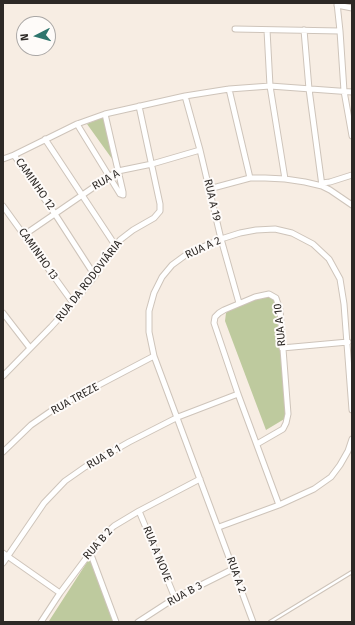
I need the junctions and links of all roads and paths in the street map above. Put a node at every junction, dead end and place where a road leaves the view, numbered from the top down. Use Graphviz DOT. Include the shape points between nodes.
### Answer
graph roads {
  1 [pos="337,4"];
  2 [pos="352,8"];
  3 [pos="235,29"];
  4 [pos="267,30"];
  5 [pos="304,30"];
  6 [pos="340,31"];
  7 [pos="270,86"];
  8 [pos="229,89"];
  9 [pos="309,89"];
  10 [pos="344,91"];
  11 [pos="352,92"];
  12 [pos="185,96"];
  13 [pos="139,106"];
  14 [pos="105,114"];
  15 [pos="77,124"];
  16 [pos="352,136"];
  17 [pos="44,140"];
  18 [pos="200,150"];
  19 [pos="14,155"];
  20 [pos="3,159"];
  21 [pos="152,164"];
  22 [pos="118,171"];
  23 [pos="352,175"];
  24 [pos="110,176"];
  25 [pos="250,178"];
  26 [pos="285,179"];
  27 [pos="322,185"];
  28 [pos="209,189"];
  29 [pos="81,195"];
  30 [pos="352,205"];
  31 [pos="3,206"];
  32 [pos="55,214"];
  33 [pos="24,235"];
  34 [pos="221,239"];
  35 [pos="115,245"];
  36 [pos="95,276"];
  37 [pos="72,303"];
  38 [pos="239,303"];
  39 [pos="3,313"];
  40 [pos="348,342"];
  41 [pos="30,348"];
  42 [pos="282,348"];
  43 [pos="154,356"];
  44 [pos="3,376"];
  45 [pos="238,394"];
  46 [pos="352,410"];
  47 [pos="178,417"];
  48 [pos="352,439"];
  49 [pos="257,444"];
  50 [pos="3,452"];
  51 [pos="200,479"];
  52 [pos="279,505"];
  53 [pos="140,511"];
  54 [pos="219,527"];
  55 [pos="90,552"];
  56 [pos="5,555"];
  57 [pos="3,564"];
  58 [pos="233,569"];
  59 [pos="352,572"];
  60 [pos="60,593"];
  61 [pos="175,598"];
  62 [pos="41,622"];
  63 [pos="116,622"];
  64 [pos="138,622"];
  65 [pos="253,622"];
  66 [pos="270,622"];
  1 -- 2 [label="street"];
  1 -- 6 [label="street"];
  3 -- 4 [label="street"];
  4 -- 5 [label="street"];
  4 -- 7 [label="street"];
  5 -- 6 [label="street"];
  5 -- 9 [label="street"];
  6 -- 10 [label="street"];
  7 -- 8 [label="street"];
  7 -- 9 [label="street"];
  7 -- 26 [label="street"];
  8 -- 12 [label="street"];
  8 -- 25 [label="street"];
  9 -- 10 [label="street"];
  9 -- 27 [label="street"];
  10 -- 11 [label="street"];
  10 -- 16 [label="street"];
  12 -- 13 [label="street"];
  12 -- 18 [label="street, RUA A 19"];
  13 -- 14 [label="street"];
  13 -- 21 [label="street"];
  14 -- 15 [label="street"];
  14 -- 22 [label="street"];
  15 -- 17 [label="street"];
  15 -- 24 [label="street"];
  17 -- 19 [label="street"];
  17 -- 29 [label="street"];
  18 -- 21 [label="street, RUA A"];
  18 -- 28 [label="street, RUA A 19"];
  19 -- 20 [label="street"];
  19 -- 32 [label="street, CAMINHO 12"];
  21 -- 22 [label="street, RUA A"];
  21 -- 35 [label="street, RUA DA RODOVIÁRIA" via="160,211"];
  22 -- 24 [label="street, RUA A"];
  22 -- 24 [label="street" via="123,195"];
  23 -- 27 [label="street"];
  24 -- 29 [label="street, RUA A"];
  25 -- 26 [label="street"];
  25 -- 28 [label="street"];
  26 -- 27 [label="street"];
  27 -- 30 [label="street"];
  28 -- 34 [label="street, RUA A 19"];
  29 -- 32 [label="street, RUA A"];
  29 -- 35 [label="street"];
  31 -- 33 [label="street, CAMINHO 13"];
  32 -- 33 [label="street, RUA A"];
  32 -- 36 [label="street, CAMINHO 12"];
  33 -- 37 [label="street, CAMINHO 13"];
  34 -- 38 [label="street, RUA A 19"];
  34 -- 40 [label="street, RUA A 2" via="256,230 275,229 292,233 313,244 329,259 340,279"];
  34 -- 43 [label="street, RUA A 2" via="187,254 172,265 162,277 149,311 149,332"];
  35 -- 36 [label="street, RUA DA RODOVIÁRIA"];
  36 -- 37 [label="street, RUA DA RODOVIÁRIA"];
  37 -- 41 [label="street, RUA DA RODOVIÁRIA"];
  38 -- 42 [label="street, RUA A 10" via="263,294 276,298 280,310"];
  38 -- 45 [label="street, RUA A 10" via="219,313 214,323"];
  39 -- 41 [label="street"];
  40 -- 42 [label="street"];
  40 -- 46 [label="street, RUA A 2"];
  41 -- 44 [label="street, RUA DA RODOVIÁRIA"];
  42 -- 49 [label="street, RUA A 10" via="288,414 286,423 283,429"];
  43 -- 47 [label="street, RUA A 2"];
  43 -- 50 [label="street, RUA TREZE" via="57,407 31,425"];
  45 -- 47 [label="street, RUA B 1"];
  45 -- 49 [label="street, RUA A 10"];
  47 -- 51 [label="street, RUA A 2"];
  47 -- 56 [label="street, RUA B 1" via="129,442 65,481 44,503"];
  48 -- 52 [label="street" via="348,451 331,477 314,489"];
  49 -- 52 [label="street, RUA A 10"];
  51 -- 53 [label="street, RUA B 2"];
  51 -- 54 [label="street, RUA A 2"];
  52 -- 54 [label="street"];
  53 -- 55 [label="street, RUA B 2" via="114,526"];
  53 -- 61 [label="street, RUA A NOVE"];
  54 -- 58 [label="street, RUA A 2"];
  55 -- 60 [label="street, RUA B 2"];
  55 -- 63 [label="street"];
  56 -- 57 [label="street, RUA B 1"];
  56 -- 60 [label="street"];
  58 -- 61 [label="street, RUA B 3"];
  58 -- 65 [label="street, RUA A 2"];
  59 -- 66 [label="lane"];
  60 -- 62 [label="street, RUA B 2"];
  61 -- 64 [label="street, RUA B 3"];
}
